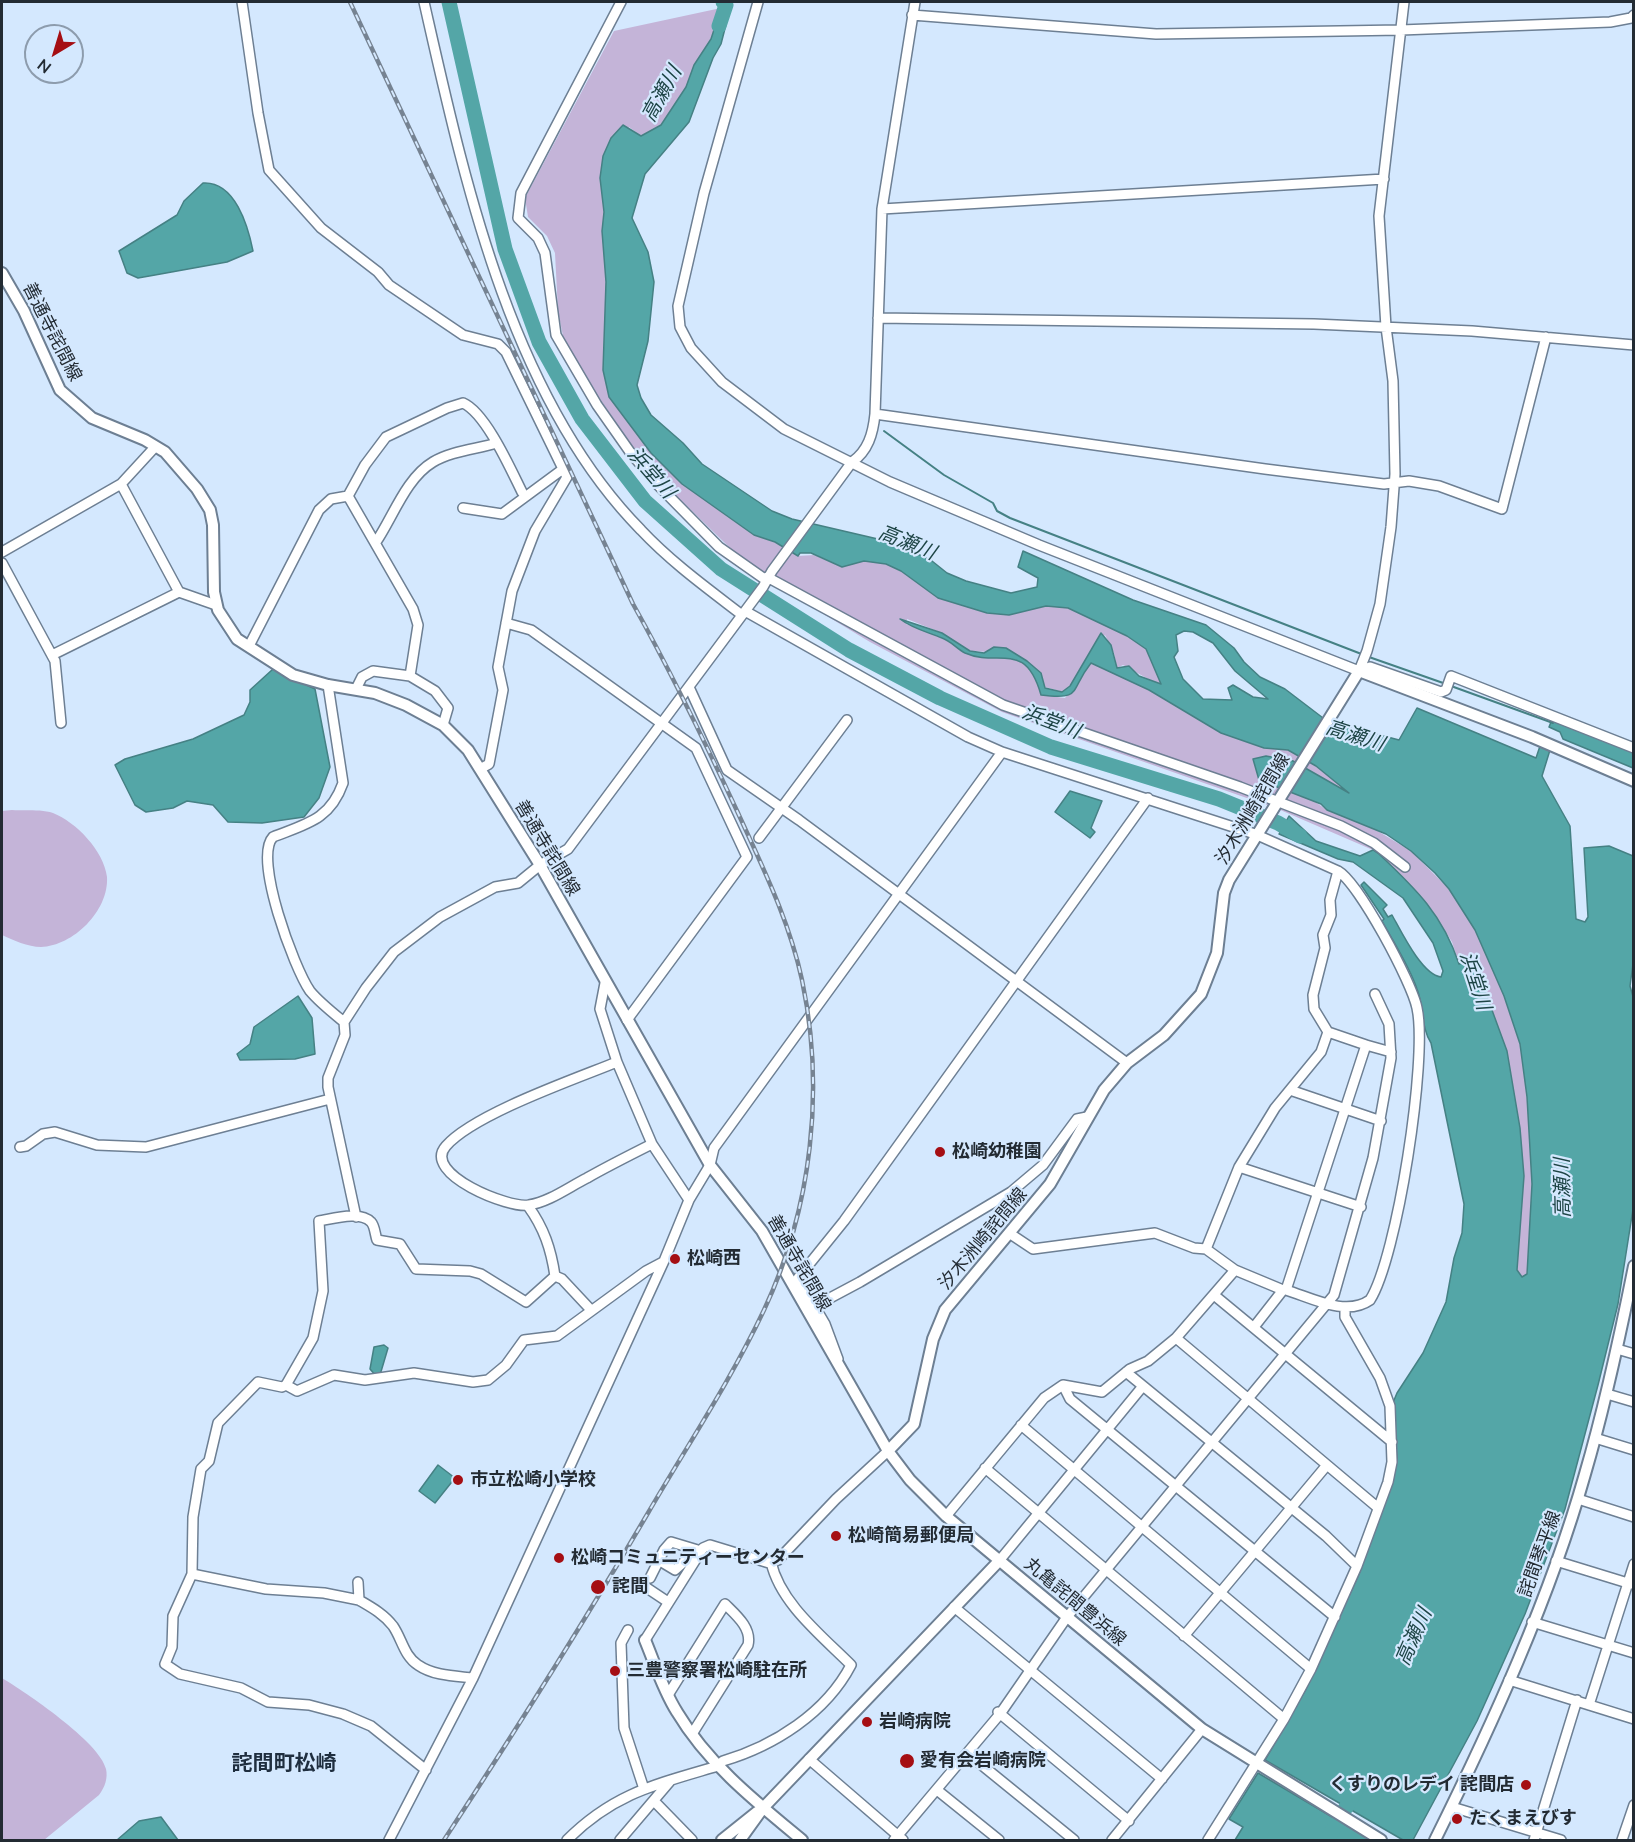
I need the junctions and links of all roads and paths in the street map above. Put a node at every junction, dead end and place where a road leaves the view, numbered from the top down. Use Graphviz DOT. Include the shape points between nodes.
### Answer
graph roads {
  1 [pos="242,2"];
  2 [pos="424,2"];
  3 [pos="621,2"];
  4 [pos="758,2"];
  5 [pos="915,2"];
  6 [pos="1404,2"];
  7 [pos="912,15"];
  8 [pos="1634,15"];
  9 [pos="1401,30"];
  10 [pos="1384,179"];
  11 [pos="882,209"];
  12 [pos="2,273"];
  13 [pos="879,318"];
  14 [pos="1386,327"];
  15 [pos="1546,337"];
  16 [pos="1634,345"];
  17 [pos="875,414"];
  18 [pos="497,443"];
  19 [pos="155,447"];
  20 [pos="851,464"];
  21 [pos="563,469"];
  22 [pos="1395,478"];
  23 [pos="121,484"];
  24 [pos="522,492"];
  25 [pos="348,496"];
  26 [pos="463,508"];
  27 [pos="376,542"];
  28 [pos="2,552"];
  29 [pos="2,563"];
  30 [pos="767,579"];
  31 [pos="179,592"];
  32 [pos="216,605"];
  33 [pos="743,613"];
  34 [pos="506,623"];
  35 [pos="249,646"];
  36 [pos="52,655"];
  37 [pos="1360,669"];
  38 [pos="410,676"];
  39 [pos="328,685"];
  40 [pos="689,687"];
  41 [pos="356,689"];
  42 [pos="848,720"];
  43 [pos="61,723"];
  44 [pos="662,724"];
  45 [pos="443,725"];
  46 [pos="1634,748"];
  47 [pos="1002,752"];
  48 [pos="480,769"];
  49 [pos="1634,781"];
  50 [pos="1148,798"];
  51 [pos="1276,803"];
  52 [pos="781,809"];
  53 [pos="1255,834"];
  54 [pos="759,838"];
  55 [pos="540,865"];
  56 [pos="1405,867"];
  57 [pos="1338,871"];
  58 [pos="900,895"];
  59 [pos="1016,982"];
  60 [pos="605,983"];
  61 [pos="1375,994"];
  62 [pos="627,1020"];
  63 [pos="344,1022"];
  64 [pos="1328,1032"];
  65 [pos="1366,1045"];
  66 [pos="1391,1052"];
  67 [pos="617,1062"];
  68 [pos="1126,1063"];
  69 [pos="1290,1090"];
  70 [pos="330,1099"];
  71 [pos="1345,1110"];
  72 [pos="1087,1117"];
  73 [pos="1381,1120"];
  74 [pos="651,1144"];
  75 [pos="20,1147"];
  76 [pos="710,1165"];
  77 [pos="1239,1167"];
  78 [pos="1318,1193"];
  79 [pos="688,1200"];
  80 [pos="528,1206"];
  81 [pos="1360,1207"];
  82 [pos="356,1216"];
  83 [pos="1009,1233"];
  84 [pos="1206,1249"];
  85 [pos="664,1261"];
  86 [pos="1633,1269"];
  87 [pos="1235,1270"];
  88 [pos="555,1276"];
  89 [pos="1285,1290"];
  90 [pos="1214,1295"];
  91 [pos="1327,1303"];
  92 [pos="815,1306"];
  93 [pos="1345,1308"];
  94 [pos="1630,1308"];
  95 [pos="591,1310"];
  96 [pos="1254,1327"];
  97 [pos="1176,1338"];
  98 [pos="1617,1349"];
  99 [pos="1285,1354"];
  100 [pos="1634,1354"];
  101 [pos="1126,1372"];
  102 [pos="842,1374"];
  103 [pos="286,1385"];
  104 [pos="1063,1385"];
  105 [pos="1143,1386"];
  106 [pos="1607,1394"];
  107 [pos="1249,1400"];
  108 [pos="1634,1402"];
  109 [pos="1021,1425"];
  110 [pos="1108,1429"];
  111 [pos="1595,1438"];
  112 [pos="1392,1442"];
  113 [pos="1213,1443"];
  114 [pos="1634,1450"];
  115 [pos="888,1451"];
  116 [pos="1327,1465"];
  117 [pos="985,1468"];
  118 [pos="1074,1470"];
  119 [pos="1177,1487"];
  120 [pos="1578,1499"];
  121 [pos="1377,1507"];
  122 [pos="1292,1508"];
  123 [pos="1037,1512"];
  124 [pos="946,1516"];
  125 [pos="1634,1517"];
  126 [pos="1141,1528"];
  127 [pos="691,1548"];
  128 [pos="701,1551"];
  129 [pos="1253,1552"];
  130 [pos="660,1561"];
  131 [pos="999,1561"];
  132 [pos="1556,1561"];
  133 [pos="771,1562"];
  134 [pos="1634,1564"];
  135 [pos="1357,1566"];
  136 [pos="1105,1570"];
  137 [pos="192,1574"];
  138 [pos="358,1582"];
  139 [pos="1631,1583"];
  140 [pos="1218,1592"];
  141 [pos="358,1600"];
  142 [pos="668,1602"];
  143 [pos="954,1607"];
  144 [pos="1067,1617"];
  145 [pos="1335,1617"];
  146 [pos="1532,1622"];
  147 [pos="628,1630"];
  148 [pos="1184,1636"];
  149 [pos="645,1640"];
  150 [pos="1608,1644"];
  151 [pos="1634,1653"];
  152 [pos="1311,1669"];
  153 [pos="1031,1671"];
  154 [pos="473,1678"];
  155 [pos="1509,1680"];
  156 [pos="668,1695"];
  157 [pos="1577,1700"];
  158 [pos="1589,1705"];
  159 [pos="999,1713"];
  160 [pos="1284,1719"];
  161 [pos="1634,1719"];
  162 [pos="1202,1729"];
  163 [pos="692,1734"];
  164 [pos="968,1753"];
  165 [pos="809,1759"];
  166 [pos="1255,1764"];
  167 [pos="718,1766"];
  168 [pos="426,1770"];
  169 [pos="1162,1779"];
  170 [pos="671,1780"];
  171 [pos="644,1790"];
  172 [pos="937,1790"];
  173 [pos="654,1801"];
  174 [pos="1634,1805"];
  175 [pos="1452,1807"];
  176 [pos="763,1808"];
  177 [pos="1129,1821"];
  178 [pos="1535,1837"];
  179 [pos="898,1839"];
  180 [pos="389,1840"];
  181 [pos="567,1840"];
  182 [pos="620,1840"];
  183 [pos="692,1840"];
  184 [pos="722,1840"];
  185 [pos="740,1840"];
  186 [pos="802,1840"];
  187 [pos="999,1840"];
  188 [pos="1074,1840"];
  189 [pos="1113,1840"];
  190 [pos="1208,1840"];
  191 [pos="1381,1840"];
  192 [pos="1435,1840"];
  193 [pos="1561,1840"];
  194 [pos="1622,1840"];
  1 -- 21 [label="street" via="269,170 321,228 389,285 463,335 498,344 506,352"];
  2 -- 33 [label="street" via="491,262 558,417 597,477 642,531 686,571"];
  3 -- 30 [label="street" via="521,194 518,218 538,238 545,253 552,321 562,350 617,433 644,470 719,547"];
  4 -- 20 [label="street" via="690,249 678,306 681,327 691,348 722,382 770,421"];
  5 -- 7 [label="street"];
  6 -- 9 [label="street"];
  7 -- 9 [label="street" via="1155,34"];
  7 -- 11 [label="street"];
  8 -- 9 [label="street" via="1610,22"];
  9 -- 10 [label="street"];
  10 -- 11 [label="street"];
  10 -- 14 [label="street" via="1380,216"];
  11 -- 13 [label="street"];
  12 -- 19 [label="main road, 善通寺詫間線" via="60,390 92,418"];
  13 -- 14 [label="street"];
  13 -- 17 [label="street"];
  14 -- 15 [label="street"];
  14 -- 22 [label="street" via="1393,381"];
  15 -- 16 [label="street"];
  15 -- 22 [label="street" via="1502,509 1439,486"];
  17 -- 20 [label="street" via="868,444"];
  17 -- 22 [label="street" via="1384,484"];
  18 -- 24 [label="street"];
  18 -- 25 [label="street" via="468,405 447,408 386,437"];
  18 -- 27 [label="street" via="440,459 424,469"];
  19 -- 23 [label="street"];
  19 -- 32 [label="main road, 善通寺詫間線" via="179,466 210,510"];
  20 -- 30 [label="street"];
  20 -- 37 [label="street" via="1039,545"];
  21 -- 26 [label="street" via="502,514"];
  21 -- 34 [label="street" via="567,477 535,531 512,591"];
  22 -- 37 [label="street" via="1380,604"];
  23 -- 28 [label="street"];
  23 -- 31 [label="street"];
  25 -- 27 [label="street"];
  25 -- 35 [label="street" via="331,499 320,510"];
  27 -- 38 [label="street" via="418,625"];
  29 -- 36 [label="street"];
  30 -- 33 [label="street"];
  30 -- 51 [label="street" via="1003,705"];
  31 -- 32 [label="street"];
  31 -- 36 [label="street"];
  32 -- 35 [label="main road, 善通寺詫間線" via="237,639"];
  33 -- 40 [label="street"];
  33 -- 47 [label="street" via="925,715"];
  34 -- 44 [label="street" via="531,630"];
  34 -- 48 [label="street" via="498,667 503,690 489,765"];
  35 -- 39 [label="main road, 善通寺詫間線" via="293,675"];
  36 -- 43 [label="street"];
  37 -- 46 [label="street" via="1370,667 1433,690 1446,690 1452,676"];
  37 -- 49 [label="main road"];
  37 -- 51 [label="main road, 汐木洲崎詫間線"];
  38 -- 41 [label="street" via="373,671 362,677"];
  38 -- 45 [label="street" via="435,691 448,708"];
  39 -- 41 [label="main road, 善通寺詫間線"];
  39 -- 63 [label="street" via="343,783 338,798 322,817 273,837 268,842 267,855 281,922 299,971 311,992"];
  40 -- 44 [label="street"];
  40 -- 52 [label="street" via="728,770"];
  41 -- 45 [label="main road, 善通寺詫間線" via="406,705"];
  42 -- 52 [label="street"];
  44 -- 55 [label="street" via="568,849"];
  44 -- 62 [label="street" via="696,748 747,857"];
  45 -- 48 [label="main road, 善通寺詫間線" via="468,750"];
  47 -- 50 [label="street"];
  47 -- 58 [label="street"];
  48 -- 55 [label="main road, 善通寺詫間線"];
  50 -- 53 [label="street"];
  50 -- 59 [label="street"];
  51 -- 53 [label="main road, 汐木洲崎詫間線"];
  51 -- 56 [label="street" via="1356,833"];
  52 -- 54 [label="street"];
  52 -- 58 [label="street"];
  53 -- 57 [label="street"];
  53 -- 68 [label="main road, 汐木洲崎詫間線" via="1226,887 1217,952 1201,994 1164,1035"];
  55 -- 60 [label="main road, 善通寺詫間線"];
  55 -- 63 [label="street" via="518,883 495,887 440,917 394,952"];
  57 -- 64 [label="street" via="1313,995 1314,1009"];
  57 -- 93 [label="street" via="1360,895 1411,991 1420,1036 1404,1182 1383,1265 1370,1300 1362,1306"];
  58 -- 59 [label="street"];
  58 -- 76 [label="street" via="714,1148"];
  59 -- 68 [label="street"];
  59 -- 92 [label="street" via="844,1221 798,1278"];
  60 -- 62 [label="main road, 善通寺詫間線"];
  60 -- 67 [label="street" via="600,1009"];
  61 -- 66 [label="street" via="1389,1024"];
  62 -- 76 [label="main road, 善通寺詫間線"];
  63 -- 70 [label="street" via="345,1035 328,1078"];
  64 -- 65 [label="street"];
  64 -- 69 [label="street" via="1321,1052"];
  65 -- 66 [label="street"];
  65 -- 71 [label="street"];
  66 -- 73 [label="street"];
  67 -- 74 [label="street"];
  67 -- 80 [label="street" via="480,1123 444,1148 442,1161 457,1179 475,1191"];
  68 -- 72 [label="main road, 汐木洲崎詫間線"];
  69 -- 71 [label="street"];
  69 -- 77 [label="street"];
  70 -- 75 [label="street" via="147,1147 97,1145 55,1132"];
  70 -- 82 [label="street"];
  71 -- 73 [label="street"];
  71 -- 78 [label="street"];
  72 -- 83 [label="main road, 汐木洲崎詫間線" via="1050,1184"];
  72 -- 92 [label="street" via="1077,1119 1043,1165 1011,1192"];
  73 -- 81 [label="street"];
  74 -- 79 [label="street"];
  74 -- 80 [label="street"];
  76 -- 79 [label="street"];
  76 -- 102 [label="main road, 善通寺詫間線" via="762,1231"];
  77 -- 78 [label="street"];
  77 -- 84 [label="street"];
  78 -- 81 [label="street"];
  78 -- 89 [label="street"];
  79 -- 85 [label="street"];
  80 -- 88 [label="street" via="548,1240"];
  81 -- 91 [label="street" via="1334,1295"];
  82 -- 88 [label="street" via="371,1221 377,1240 404,1246 416,1269 481,1274 526,1302"];
  82 -- 103 [label="street" via="319,1221 323,1291 313,1338"];
  83 -- 84 [label="street" via="1033,1249 1155,1233"];
  83 -- 115 [label="main road, 汐木洲崎詫間線" via="941,1318 914,1424"];
  84 -- 87 [label="street"];
  85 -- 95 [label="street"];
  85 -- 154 [label="street"];
  86 -- 94 [label="main road, 詫間琴平線"];
  87 -- 89 [label="street"];
  87 -- 90 [label="street"];
  88 -- 95 [label="street"];
  89 -- 91 [label="street"];
  89 -- 96 [label="street"];
  90 -- 96 [label="street"];
  90 -- 97 [label="street"];
  91 -- 93 [label="street"];
  91 -- 99 [label="street"];
  92 -- 102 [label="street" via="835,1346"];
  93 -- 112 [label="street" via="1390,1406"];
  94 -- 98 [label="main road, 詫間琴平線"];
  95 -- 103 [label="street" via="557,1336 524,1340 506,1365 488,1380 473,1382 414,1373 365,1380 334,1376 297,1392"];
  96 -- 99 [label="street"];
  97 -- 101 [label="street" via="1148,1361"];
  97 -- 107 [label="street"];
  98 -- 100 [label="street"];
  98 -- 106 [label="main road, 詫間琴平線"];
  99 -- 107 [label="street"];
  99 -- 112 [label="street"];
  101 -- 104 [label="street" via="1102,1392"];
  101 -- 105 [label="street"];
  102 -- 115 [label="main road, 善通寺詫間線"];
  103 -- 137 [label="street" via="258,1382 218,1423 209,1461 201,1469 193,1517"];
  104 -- 109 [label="street" via="1044,1398"];
  104 -- 110 [label="street" via="1070,1399"];
  105 -- 110 [label="street"];
  105 -- 113 [label="street"];
  106 -- 108 [label="street"];
  106 -- 111 [label="main road, 詫間琴平線"];
  107 -- 113 [label="street"];
  107 -- 116 [label="street"];
  109 -- 117 [label="street"];
  109 -- 118 [label="street"];
  110 -- 118 [label="street"];
  110 -- 119 [label="street"];
  111 -- 114 [label="street"];
  111 -- 120 [label="main road, 詫間琴平線"];
  112 -- 121 [label="street" via="1388,1482"];
  113 -- 119 [label="street"];
  113 -- 122 [label="street"];
  115 -- 124 [label="main road, 善通寺詫間線"];
  115 -- 133 [label="street" via="836,1499 796,1544"];
  116 -- 121 [label="street"];
  116 -- 122 [label="street"];
  117 -- 123 [label="street"];
  117 -- 124 [label="street"];
  118 -- 123 [label="street"];
  118 -- 126 [label="street"];
  119 -- 126 [label="street"];
  119 -- 129 [label="street"];
  120 -- 125 [label="street"];
  120 -- 132 [label="main road, 詫間琴平線"];
  121 -- 135 [label="street"];
  122 -- 129 [label="street"];
  122 -- 135 [label="street"];
  123 -- 131 [label="street"];
  123 -- 136 [label="street"];
  124 -- 131 [label="main road, 善通寺詫間線"];
  126 -- 136 [label="street"];
  126 -- 140 [label="street"];
  127 -- 128 [label="street"];
  127 -- 130 [label="street" via="671,1542"];
  127 -- 130 [label="street" via="675,1570"];
  128 -- 133 [label="street" via="710,1545"];
  128 -- 142 [label="street"];
  129 -- 140 [label="street"];
  129 -- 145 [label="street"];
  130 -- 142 [label="street" via="647,1582"];
  131 -- 143 [label="main road, 丸亀詫間豊浜線"];
  131 -- 144 [label="main road, 丸亀詫間豊浜線"];
  132 -- 139 [label="street"];
  132 -- 146 [label="main road, 詫間琴平線"];
  133 -- 167 [label="street" via="787,1597 851,1665 842,1682 806,1717 766,1746"];
  134 -- 139 [label="street"];
  135 -- 145 [label="street"];
  136 -- 144 [label="street"];
  136 -- 148 [label="street"];
  137 -- 141 [label="street" via="266,1589"];
  137 -- 168 [label="street" via="173,1616 172,1647 165,1664 180,1674 241,1688 268,1702 309,1705 343,1714 371,1726"];
  138 -- 141 [label="street"];
  139 -- 150 [label="street"];
  140 -- 148 [label="street"];
  140 -- 152 [label="street"];
  141 -- 154 [label="street" via="377,1610 392,1625 418,1666 436,1674"];
  142 -- 149 [label="street"];
  143 -- 153 [label="street"];
  143 -- 165 [label="main road, 丸亀詫間豊浜線"];
  144 -- 153 [label="street"];
  144 -- 162 [label="main road, 丸亀詫間豊浜線"];
  145 -- 152 [label="street"];
  146 -- 150 [label="street"];
  146 -- 155 [label="main road, 詫間琴平線"];
  147 -- 171 [label="street" via="621,1643 624,1728"];
  148 -- 160 [label="street"];
  149 -- 156 [label="main road"];
  150 -- 151 [label="street"];
  150 -- 158 [label="street"];
  152 -- 160 [label="street"];
  153 -- 159 [label="street"];
  153 -- 169 [label="street"];
  154 -- 168 [label="street"];
  155 -- 157 [label="street"];
  155 -- 175 [label="main road, 詫間琴平線"];
  156 -- 163 [label="main road"];
  156 -- 163 [label="street" via="725,1604 744,1625 750,1637 748,1645"];
  157 -- 158 [label="street"];
  157 -- 178 [label="street"];
  158 -- 161 [label="street"];
  159 -- 164 [label="street"];
  159 -- 177 [label="street"];
  160 -- 166 [label="street"];
  162 -- 166 [label="main road, 丸亀詫間豊浜線"];
  162 -- 169 [label="street"];
  163 -- 167 [label="main road"];
  164 -- 172 [label="street"];
  164 -- 188 [label="street"];
  165 -- 176 [label="main road, 丸亀詫間豊浜線"];
  165 -- 179 [label="street"];
  166 -- 190 [label="street"];
  166 -- 191 [label="main road, 丸亀詫間豊浜線"];
  167 -- 170 [label="street"];
  167 -- 176 [label="main road"];
  168 -- 180 [label="street"];
  169 -- 177 [label="street"];
  170 -- 171 [label="street"];
  170 -- 173 [label="street"];
  171 -- 181 [label="street" via="610,1804"];
  172 -- 179 [label="street"];
  172 -- 187 [label="street"];
  173 -- 182 [label="street"];
  173 -- 183 [label="street"];
  174 -- 194 [label="street"];
  175 -- 178 [label="street"];
  175 -- 192 [label="main road, 詫間琴平線"];
  176 -- 184 [label="main road, 丸亀詫間豊浜線"];
  176 -- 185 [label="main road, 丸亀詫間豊浜線"];
  176 -- 186 [label="main road"];
  177 -- 189 [label="street"];
  178 -- 193 [label="street"];
}
